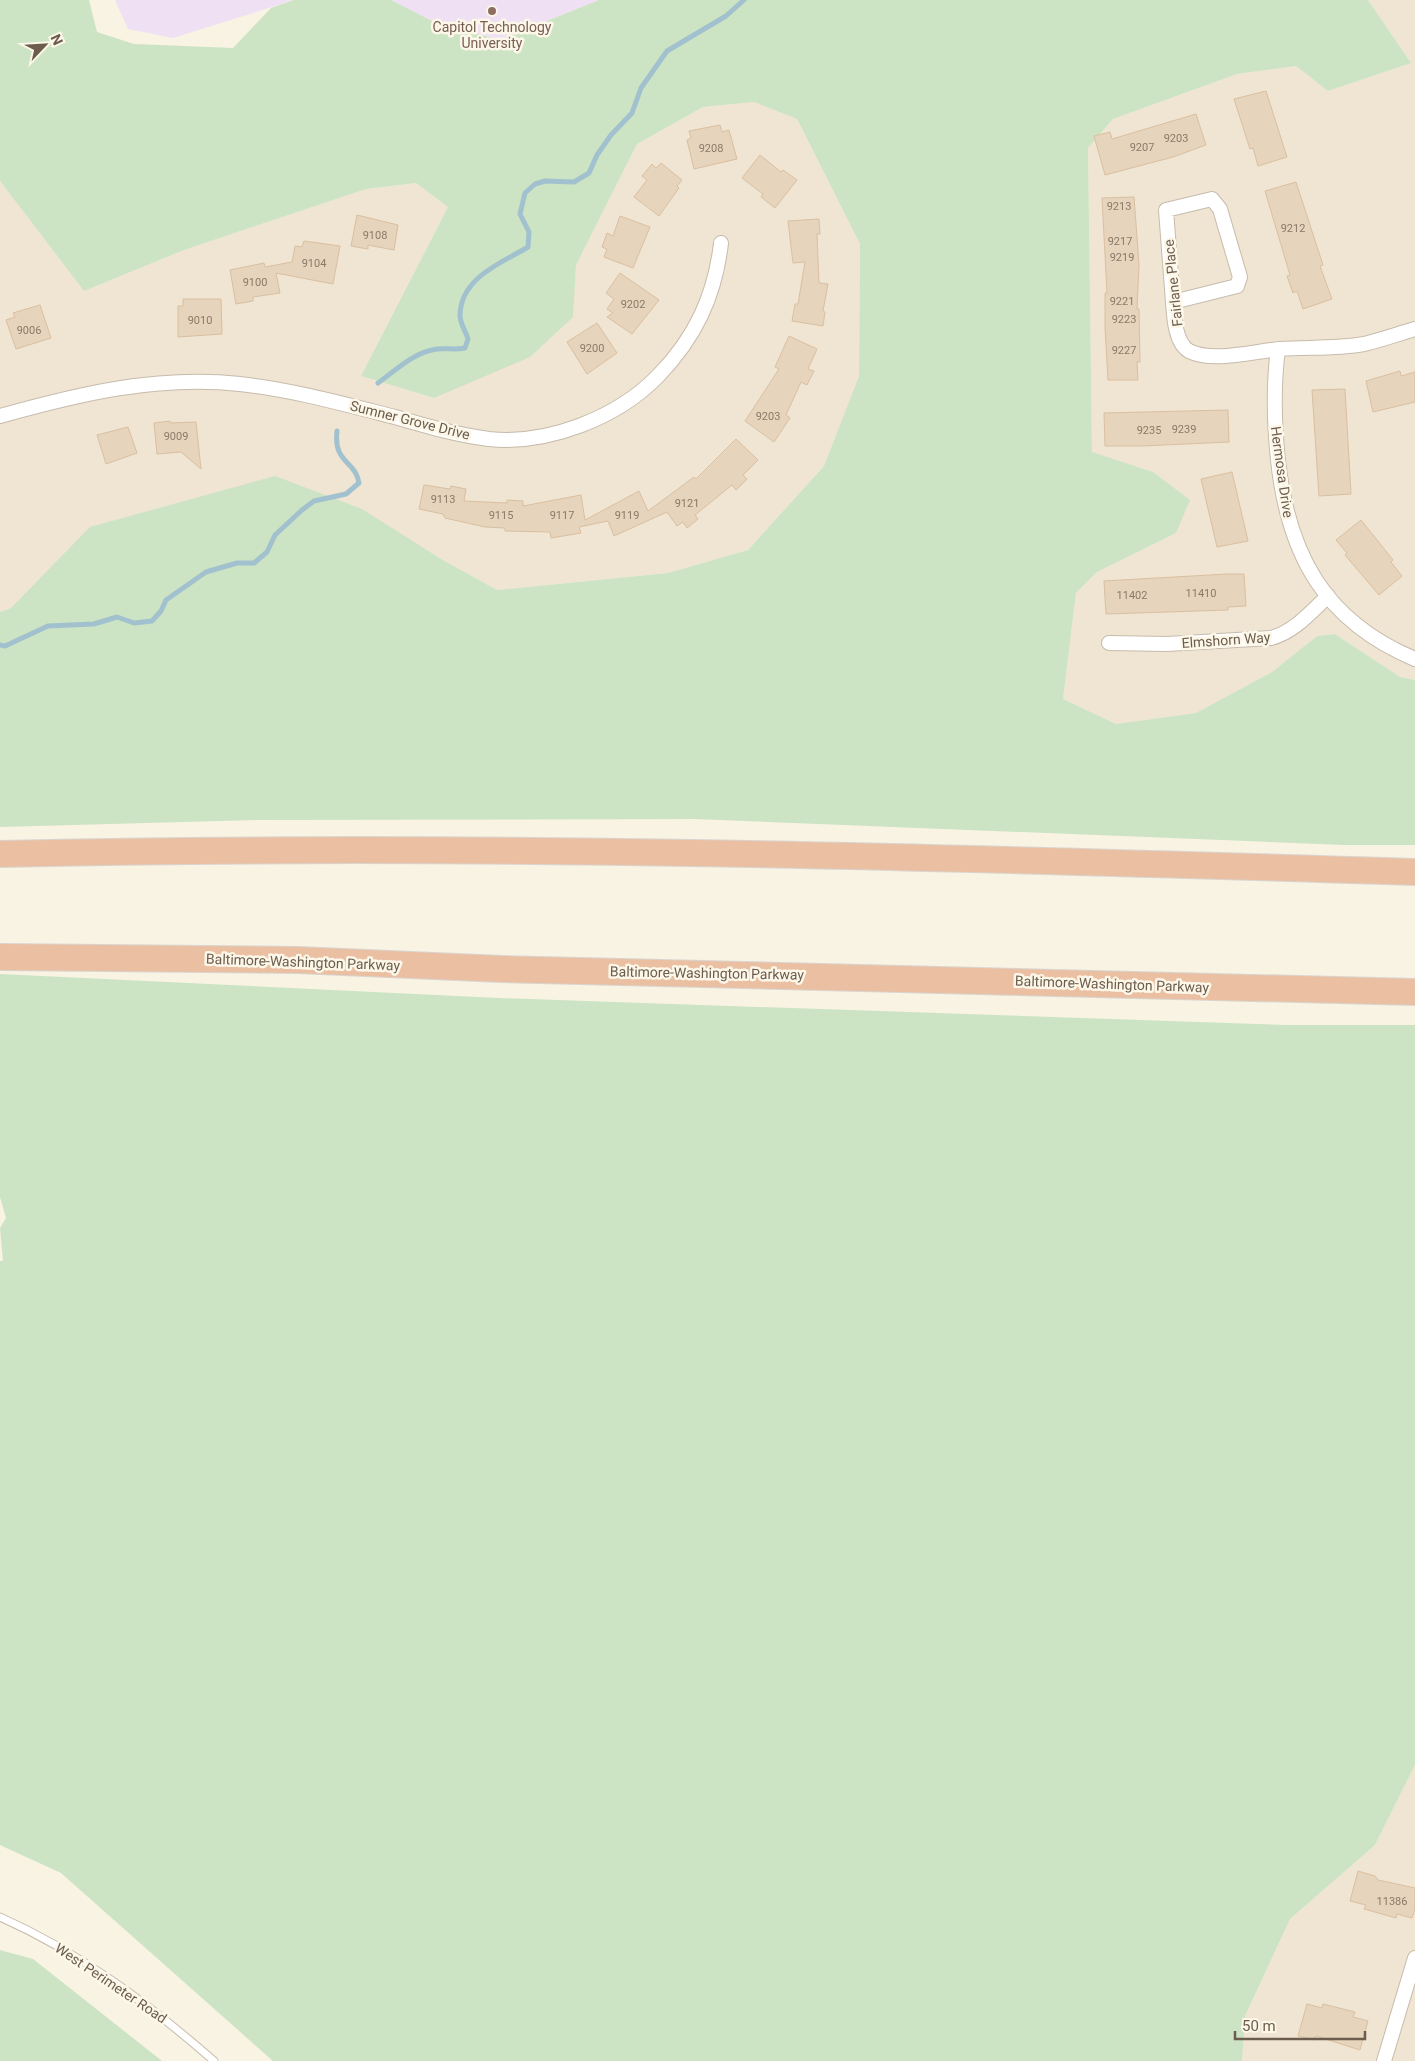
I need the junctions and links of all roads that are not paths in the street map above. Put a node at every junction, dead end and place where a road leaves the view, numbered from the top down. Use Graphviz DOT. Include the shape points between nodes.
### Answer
graph roads {
  1 [pos="721,243"];
  2 [pos="1173,302"];
  3 [pos="1415,329"];
  4 [pos="1278,349"];
  5 [pos="0,416"];
  6 [pos="1328,596"];
  7 [pos="1109,643"];
  8 [pos="1415,659"];
  9 [pos="0,854"];
  10 [pos="1415,872"];
  11 [pos="0,956"];
  12 [pos="1415,992"];
  13 [pos="0,1917"];
  14 [pos="1415,1958"];
  15 [pos="214,2061"];
  16 [pos="1384,2061"];
  1 -- 5 [label="street, Sumner Grove Drive" via="718,270 702,317 670,363 630,399 580,425 549,434 491,439 457,434 311,395 208,382 170,382 97,391"];
  2 -- 2 [label="street, Fairlane Place" via="1166,210 1212,199 1220,209 1240,277 1237,286"];
  2 -- 4 [label="street, Fairlane Place" via="1178,338 1188,350 1203,355 1243,355"];
  3 -- 4 [label="street, Fairlane Place" via="1363,344"];
  4 -- 6 [label="street, Hermosa Drive" via="1274,403 1284,503 1301,556 1314,580"];
  6 -- 7 [label="street, Elmshorn Way" via="1291,629 1271,638 1177,644"];
  6 -- 8 [label="street, Hermosa Drive" via="1370,637"];
  9 -- 10 [label="highway" via="495,849 848,854"];
  11 -- 12 [label="highway, Baltimore-Washington Parkway" via="298,960 502,969"];
  13 -- 15 [label="lane, West Perimeter Road" via="29,1930 116,1984 158,2013"];
  14 -- 16 [label="street"];
}
